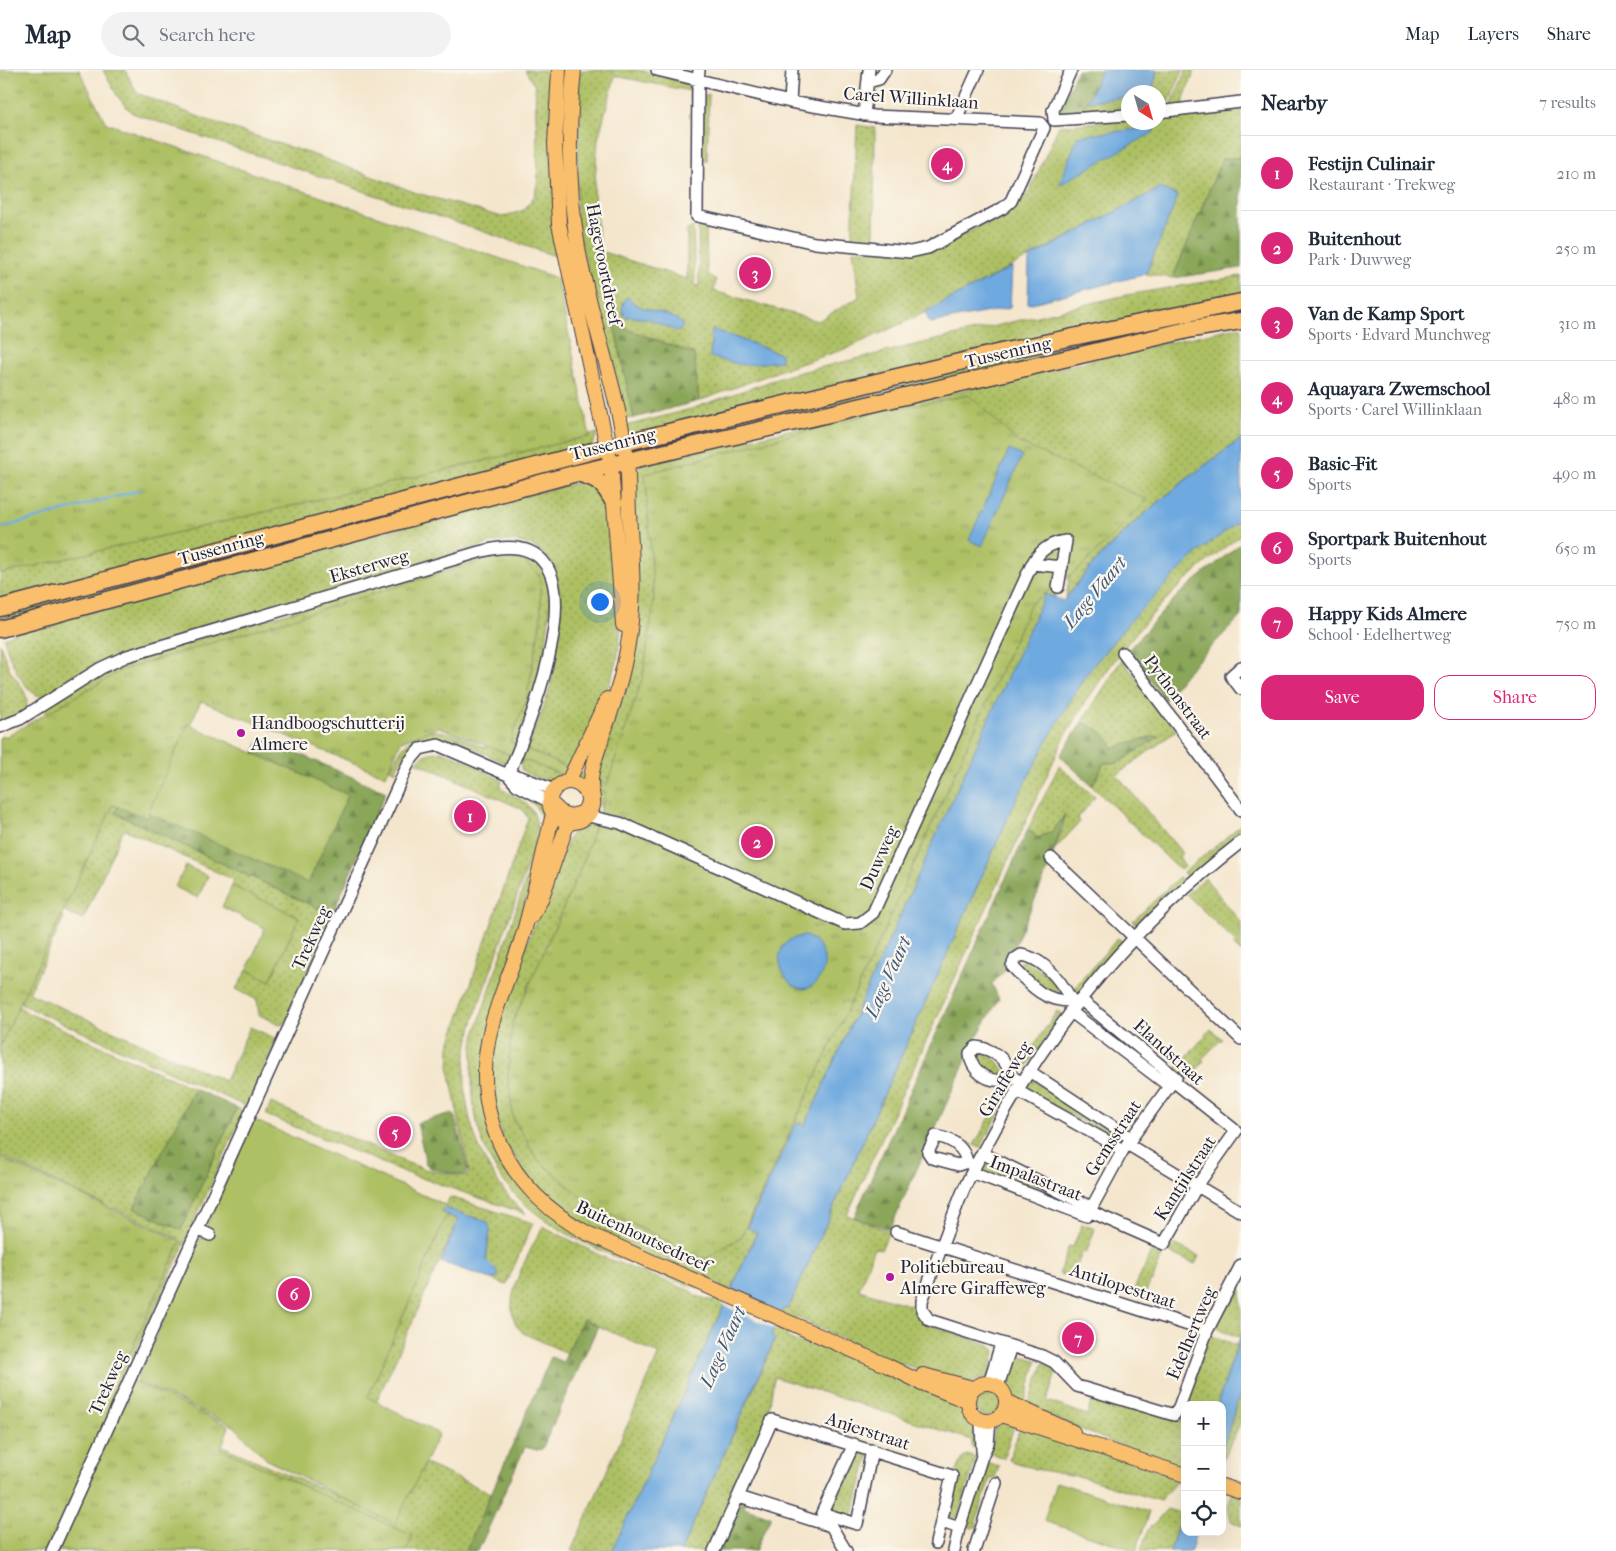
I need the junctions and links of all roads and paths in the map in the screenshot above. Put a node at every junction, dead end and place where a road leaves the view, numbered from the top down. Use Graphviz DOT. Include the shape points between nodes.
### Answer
graph roads {
  1 [pos="549,70"];
  2 [pos="559,70"];
  3 [pos="574,70"];
  4 [pos="657,70"];
  5 [pos="792,70"];
  6 [pos="885,70"];
  7 [pos="978,70"];
  8 [pos="1072,70"];
  9 [pos="699,75"];
  10 [pos="868,76"];
  11 [pos="559,94"];
  12 [pos="790,102"];
  13 [pos="1241,102"];
  14 [pos="1166,111"];
  15 [pos="864,115"];
  16 [pos="1121,116"];
  17 [pos="956,119"];
  18 [pos="1241,302"];
  19 [pos="1241,321"];
  20 [pos="616,445"];
  21 [pos="619,463"];
  22 [pos="577,473"];
  23 [pos="614,503"];
  24 [pos="1032,564"];
  25 [pos="1062,567"];
  26 [pos="1058,587"];
  27 [pos="3,607"];
  28 [pos="6,627"];
  29 [pos="624,651"];
  30 [pos="1123,653"];
  31 [pos="621,667"];
  32 [pos="1241,667"];
  33 [pos="1241,688"];
  34 [pos="0,727"];
  35 [pos="508,775"];
  36 [pos="568,782"];
  37 [pos="552,802"];
  38 [pos="583,808"];
  39 [pos="1241,810"];
  40 [pos="1241,842"];
  41 [pos="1051,858"];
  42 [pos="523,934"];
  43 [pos="1134,936"];
  44 [pos="1074,1004"];
  45 [pos="1241,1039"];
  46 [pos="1029,1071"];
  47 [pos="1016,1083"];
  48 [pos="1171,1083"];
  49 [pos="1236,1131"];
  50 [pos="1127,1144"];
  51 [pos="982,1153"];
  52 [pos="971,1167"];
  53 [pos="1197,1186"];
  54 [pos="1089,1212"];
  55 [pos="1241,1212"];
  56 [pos="197,1229"];
  57 [pos="896,1232"];
  58 [pos="210,1235"];
  59 [pos="1164,1244"];
  60 [pos="942,1248"];
  61 [pos="1241,1265"];
  62 [pos="1208,1331"];
  63 [pos="1006,1345"];
  64 [pos="994,1384"];
  65 [pos="970,1395"];
  66 [pos="1006,1401"];
  67 [pos="991,1419"];
  68 [pos="854,1444"];
  69 [pos="1092,1444"];
  70 [pos="872,1450"];
  71 [pos="1181,1474"];
  72 [pos="996,1483"];
  73 [pos="1226,1487"];
  74 [pos="1239,1491"];
  75 [pos="739,1497"];
  76 [pos="942,1522"];
  77 [pos="960,1528"];
  78 [pos="936,1543"];
  79 [pos="52,1551"];
  80 [pos="714,1551"];
  81 [pos="846,1551"];
  82 [pos="954,1551"];
  83 [pos="974,1551"];
  1 -- 11 [label="main road"];
  2 -- 11 [label="main road, Hagevoortdreef"];
  3 -- 20 [label="main road, Hagevoortdreef" via="569,146 574,224"];
  4 -- 9 [label="street, Carel Willinklaan"];
  5 -- 12 [label="street"];
  6 -- 10 [label="street" via="879,79"];
  7 -- 17 [label="street"];
  8 -- 16 [label="street" via="1053,110 1058,121"];
  9 -- 12 [label="street, Carel Willinklaan"];
  9 -- 17 [label="street, Carel Willinklaan" via="697,216 815,243 910,252 928,248 1011,202 1044,128 1040,123"];
  10 -- 15 [label="street"];
  11 -- 20 [label="main road, Hagevoortdreef" via="555,144 559,224"];
  12 -- 15 [label="street, Carel Willinklaan"];
  13 -- 14 [label="street"];
  15 -- 17 [label="street, Carel Willinklaan"];
  18 -- 20 [label="highway, Tussenring" via="1001,352"];
  19 -- 21 [label="highway, Tussenring" via="1192,329"];
  20 -- 21 [label="main road, Hagevoortdreef"];
  20 -- 27 [label="highway, Tussenring"];
  21 -- 22 [label="highway, Tussenring"];
  21 -- 23 [label="main road, Buitenhoutsedreef"];
  21 -- 29 [label="main road, Buitenhoutsedreef" via="632,607"];
  22 -- 23 [label="highway" via="595,478 604,485"];
  22 -- 28 [label="highway, Tussenring"];
  23 -- 29 [label="main road, Buitenhoutsedreef"];
  24 -- 25 [label="street"];
  24 -- 25 [label="street, Duwweg" via="1038,553 1048,546 1066,541"];
  24 -- 38 [label="street, Duwweg" via="873,913 860,923 844,924"];
  25 -- 26 [label="street, Duwweg"];
  29 -- 31 [label="main road, Buitenhoutsedreef"];
  30 -- 39 [label="street, Pythonstraat"];
  31 -- 36 [label="main road, Buitenhoutsedreef"];
  31 -- 38 [label="main road, Buitenhoutsedreef"];
  32 -- 33 [label="street" via="1231,676"];
  34 -- 35 [label="street, Eksterweg" via="20,719 101,668 127,656 479,552 515,546 534,551 546,564 554,582 556,601 542,687"];
  35 -- 37 [label="street, Trekweg" via="521,777"];
  35 -- 56 [label="street, Trekweg" via="438,745 420,749 409,762"];
  36 -- 37 [label="main road"];
  36 -- 38 [label="main road" via="577,783"];
  37 -- 38 [label="main road" via="562,821"];
  37 -- 42 [label="main road, Buitenhoutsedreef"];
  38 -- 42 [label="main road, Buitenhoutsedreef" via="555,860 542,898"];
  40 -- 43 [label="street, Giraffeweg" via="1190,883"];
  41 -- 43 [label="street"];
  42 -- 65 [label="main road, Buitenhoutsedreef" via="492,1024 485,1082 488,1111 506,1157 545,1206 587,1232 922,1383"];
  43 -- 44 [label="street, Giraffeweg"];
  43 -- 45 [label="street"];
  44 -- 44 [label="street" via="1050,999 1032,987 1012,966 1015,959 1026,955 1042,965 1057,978"];
  44 -- 46 [label="street, Giraffeweg"];
  44 -- 48 [label="street, Elandstraat" via="1176,1078"];
  46 -- 47 [label="street, Giraffeweg"];
  46 -- 50 [label="street"];
  47 -- 50 [label="street"];
  47 -- 51 [label="street, Giraffeweg"];
  48 -- 49 [label="street, Elandstraat"];
  48 -- 50 [label="street, Gemsstraat"];
  49 -- 53 [label="street, Kantjilstraat"];
  50 -- 53 [label="street"];
  50 -- 54 [label="street, Gemsstraat"];
  51 -- 52 [label="street, Giraffeweg"];
  51 -- 54 [label="street, Impalastraat"];
  52 -- 54 [label="street, Impalastraat"];
  52 -- 60 [label="street, Giraffeweg"];
  53 -- 55 [label="street"];
  53 -- 59 [label="street, Kantjilstraat"];
  54 -- 59 [label="street, Impalastraat"];
  56 -- 58 [label="street"];
  56 -- 79 [label="street, Trekweg"];
  57 -- 60 [label="street, Antilopestraat"];
  60 -- 62 [label="street, Antilopestraat"];
  60 -- 63 [label="street, Giraffeweg" via="922,1301 924,1315 929,1320"];
  61 -- 62 [label="street, Edelhertweg"];
  62 -- 63 [label="street, Edelhertweg" via="1174,1415 1077,1386 1054,1362"];
  63 -- 64 [label="street"];
  64 -- 65 [label="main road" via="978,1385"];
  64 -- 66 [label="main road" via="1005,1395"];
  65 -- 67 [label="main road" via="969,1409"];
  66 -- 67 [label="main road"];
  66 -- 69 [label="main road" via="1072,1431"];
  67 -- 69 [label="main road"];
  67 -- 77 [label="street"];
  68 -- 70 [label="street, Anjerstraat"];
  68 -- 70 [label="street" via="822,1513 857,1524"];
  68 -- 75 [label="street, Anjerstraat" via="772,1420"];
  69 -- 71 [label="main road"];
  70 -- 76 [label="street, Anjerstraat" via="952,1476"];
  72 -- 83 [label="street"];
  73 -- 74 [label="main road"];
  75 -- 80 [label="street"];
  75 -- 81 [label="street" via="831,1526"];
  76 -- 77 [label="street"];
  76 -- 78 [label="street"];
  77 -- 82 [label="street"];
}
